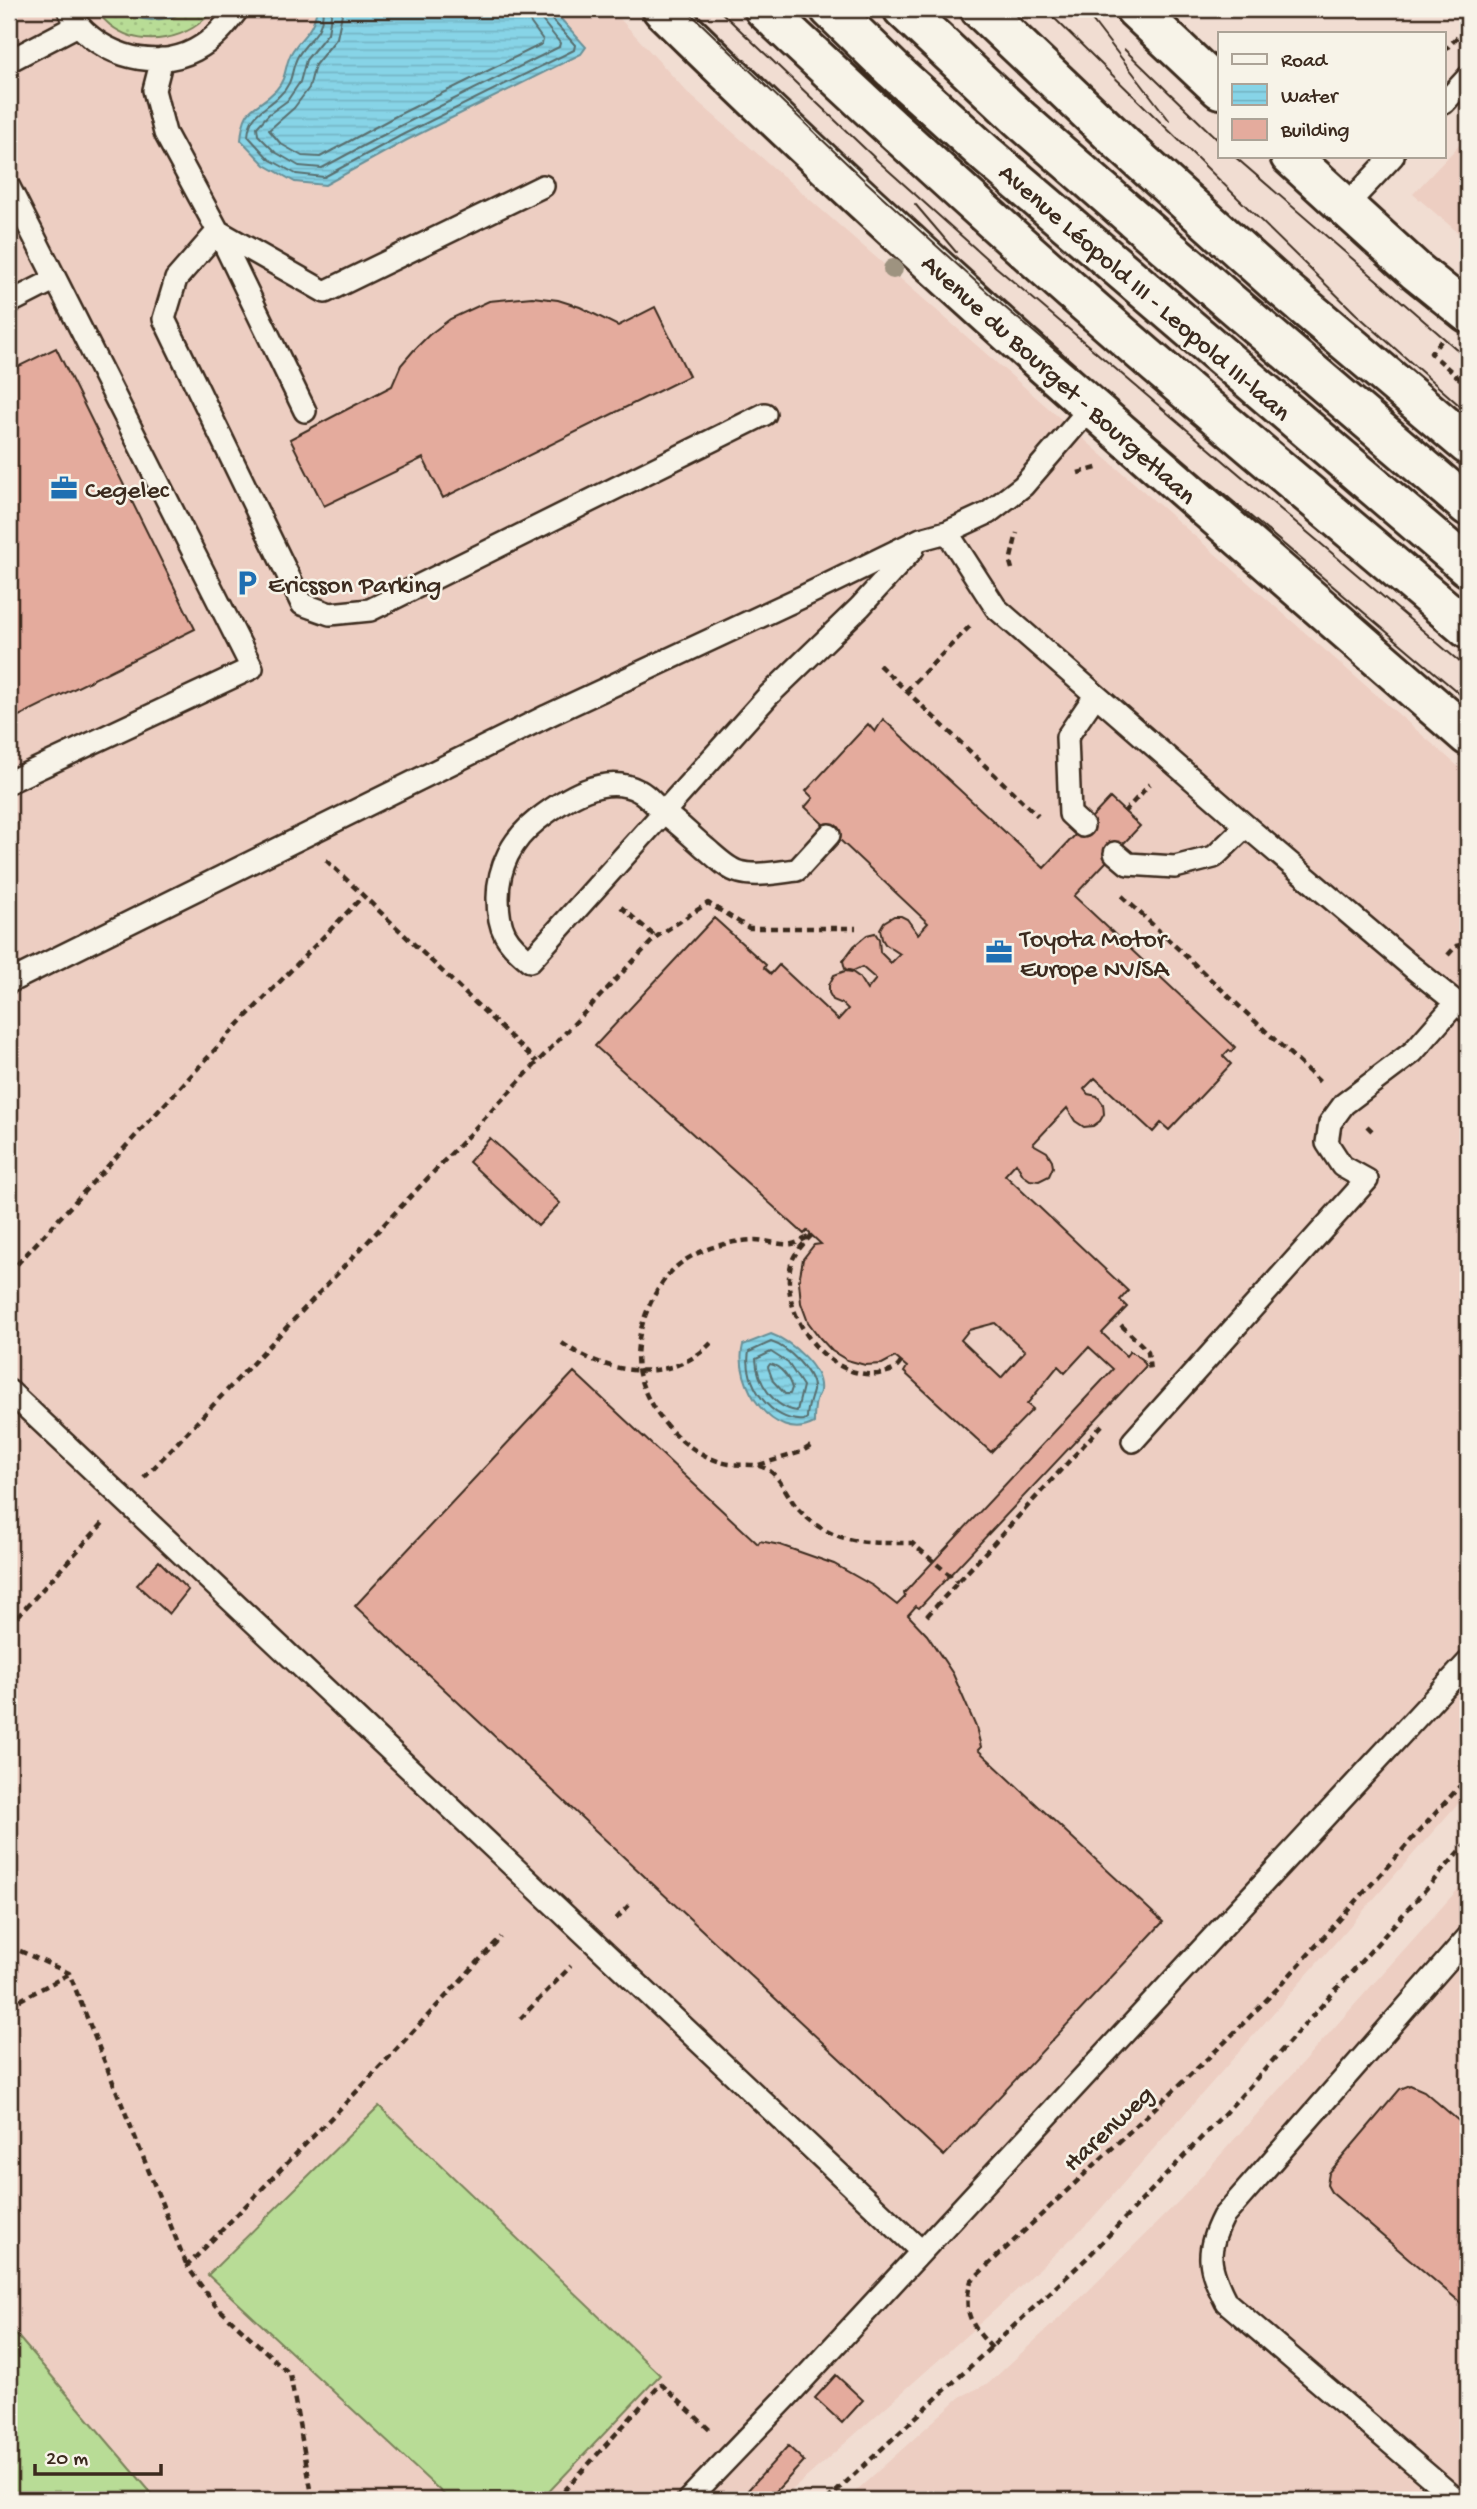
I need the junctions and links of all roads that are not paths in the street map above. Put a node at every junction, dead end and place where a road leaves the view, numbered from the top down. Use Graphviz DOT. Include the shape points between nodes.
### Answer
graph roads {
  1 [pos="238,9"];
  2 [pos="662,9"];
  3 [pos="764,9"];
  4 [pos="830,9"];
  5 [pos="902,9"];
  6 [pos="981,9"];
  7 [pos="1135,9"];
  8 [pos="73,17"];
  9 [pos="162,59"];
  10 [pos="9,61"];
  11 [pos="1468,77"];
  12 [pos="1218,87"];
  13 [pos="1446,101"];
  14 [pos="1292,158"];
  15 [pos="1392,158"];
  16 [pos="543,186"];
  17 [pos="9,187"];
  18 [pos="1344,208"];
  19 [pos="218,231"];
  20 [pos="54,280"];
  21 [pos="9,303"];
  22 [pos="1456,325"];
  23 [pos="1091,407"];
  24 [pos="305,411"];
  25 [pos="765,414"];
  26 [pos="1468,445"];
  27 [pos="1468,506"];
  28 [pos="947,532"];
  29 [pos="921,539"];
  30 [pos="1468,567"];
  31 [pos="1468,629"];
  32 [pos="1095,695"];
  33 [pos="1468,736"];
  34 [pos="9,782"];
  35 [pos="664,812"];
  36 [pos="1083,826"];
  37 [pos="1246,826"];
  38 [pos="829,835"];
  39 [pos="1115,853"];
  40 [pos="9,982"];
  41 [pos="1463,1007"];
  42 [pos="9,1391"];
  43 [pos="1133,1441"];
  44 [pos="1468,1662"];
  45 [pos="1468,1937"];
  46 [pos="921,2251"];
  47 [pos="688,2500"];
  48 [pos="1457,2500"];
  1 -- 9 [label="lane" via="220,33 194,51"];
  2 -- 23 [label="main road, Avenue du Bourget - Bourgetlaan" via="942,275"];
  3 -- 31 [label="main road" via="1070,289"];
  4 -- 30 [label="main road, Avenue Léopold III - Leopold III-laan" via="987,155"];
  5 -- 27 [label="main road, Avenue Léopold III - Leopold III-laan" via="1051,146"];
  6 -- 26 [label="main road" via="1273,280"];
  7 -- 12 [label="main road"];
  8 -- 9 [label="lane" via="99,43 122,55"];
  8 -- 10 [label="lane"];
  9 -- 19 [label="lane" via="154,90 165,133"];
  11 -- 13 [label="lane"];
  14 -- 18 [label="main road"];
  15 -- 18 [label="lane"];
  16 -- 19 [label="lane" via="325,292"];
  17 -- 20 [label="lane"];
  18 -- 22 [label="main road" via="1416,271"];
  19 -- 24 [label="lane"];
  19 -- 25 [label="lane" via="176,279 164,319 302,604 330,614 370,610"];
  20 -- 21 [label="lane"];
  20 -- 34 [label="lane" via="251,668"];
  23 -- 28 [label="lane" via="1023,486 988,513"];
  23 -- 33 [label="main road, Avenue du Bourget - Bourgetlaan"];
  28 -- 29 [label="lane"];
  28 -- 32 [label="lane" via="993,603"];
  29 -- 35 [label="lane" via="860,607 768,696"];
  29 -- 40 [label="lane" via="547,716"];
  32 -- 36 [label="lane" via="1067,737 1070,814"];
  32 -- 37 [label="lane"];
  35 -- 35 [label="lane" via="530,961 510,945 500,922 499,877 522,832 576,794 610,784 639,791"];
  35 -- 38 [label="lane" via="737,872 797,870"];
  37 -- 39 [label="lane" via="1214,857 1175,867 1128,864"];
  37 -- 41 [label="lane"];
  41 -- 43 [label="lane" via="1344,1104 1330,1123 1327,1143 1342,1166 1367,1180"];
  42 -- 46 [label="lane"];
  44 -- 46 [label="lane"];
  45 -- 48 [label="lane" via="1223,2217 1211,2240 1210,2260 1226,2302"];
  46 -- 47 [label="lane"];
}
